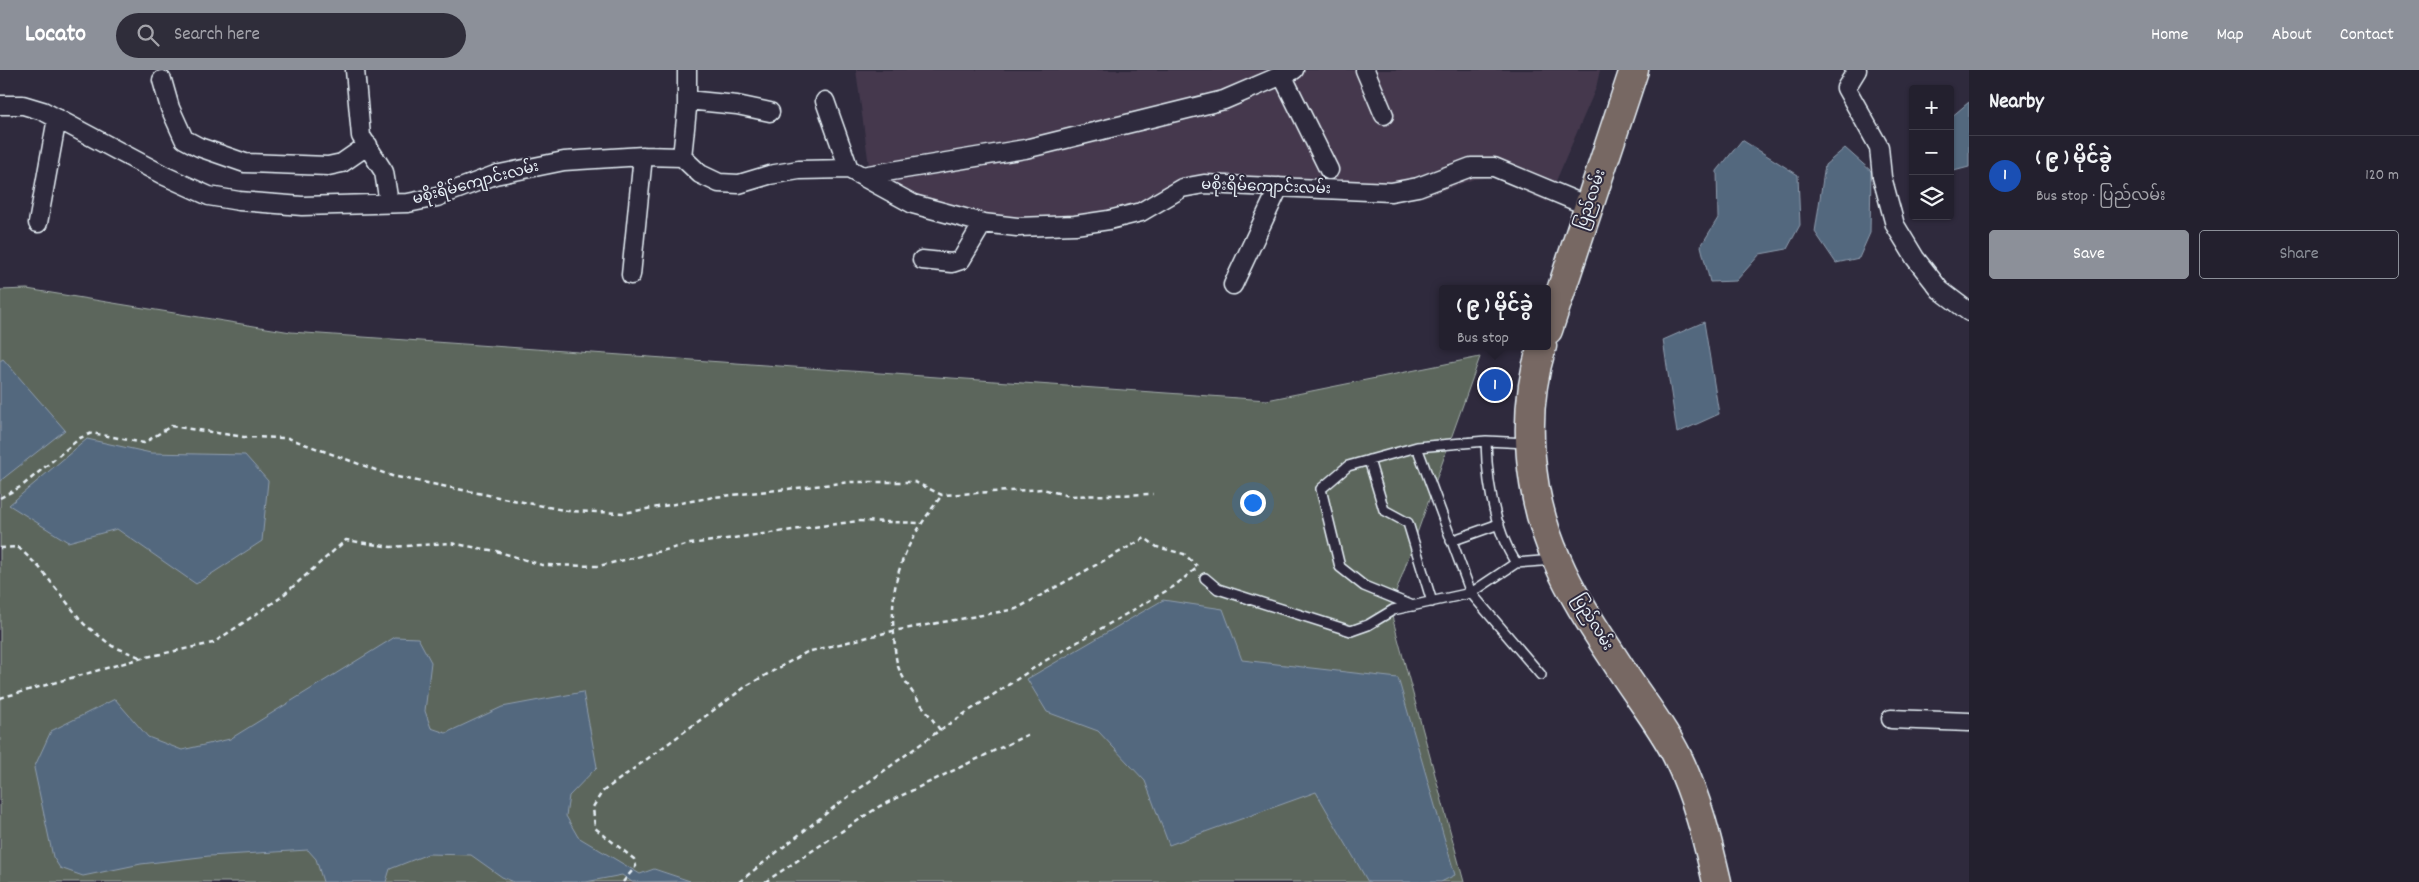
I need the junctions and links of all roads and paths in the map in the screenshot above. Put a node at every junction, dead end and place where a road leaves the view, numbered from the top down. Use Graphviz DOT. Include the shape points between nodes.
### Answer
graph roads {
  1 [pos="355,70"];
  2 [pos="687,70"];
  3 [pos="1365,70"];
  4 [pos="1634,70"];
  5 [pos="1857,70"];
  6 [pos="1288,73"];
  7 [pos="162,80"];
  8 [pos="687,100"];
  9 [pos="825,101"];
  10 [pos="0,105"];
  11 [pos="770,112"];
  12 [pos="1384,115"];
  13 [pos="57,118"];
  14 [pos="368,145"];
  15 [pos="643,156"];
  16 [pos="682,157"];
  17 [pos="1330,170"];
  18 [pos="856,173"];
  19 [pos="1279,187"];
  20 [pos="389,203"];
  21 [pos="1590,207"];
  22 [pos="38,223"];
  23 [pos="983,223"];
  24 [pos="922,260"];
  25 [pos="631,275"];
  26 [pos="1233,285"];
  27 [pos="1969,312"];
  28 [pos="1551,321"];
  29 [pos="1541,350"];
  30 [pos="1486,441"];
  31 [pos="1531,444"];
  32 [pos="1417,448"];
  33 [pos="1369,460"];
  34 [pos="1153,494"];
  35 [pos="942,495"];
  36 [pos="0,498"];
  37 [pos="921,522"];
  38 [pos="1499,524"];
  39 [pos="1451,541"];
  40 [pos="0,548"];
  41 [pos="1557,560"];
  42 [pos="1516,563"];
  43 [pos="1197,566"];
  44 [pos="1205,578"];
  45 [pos="1471,593"];
  46 [pos="1432,602"];
  47 [pos="1413,606"];
  48 [pos="893,632"];
  49 [pos="142,658"];
  50 [pos="1541,676"];
  51 [pos="0,698"];
  52 [pos="1891,719"];
  53 [pos="1969,722"];
  54 [pos="940,730"];
  55 [pos="1030,733"];
  56 [pos="623,882"];
  57 [pos="739,882"];
  58 [pos="765,882"];
  59 [pos="1717,882"];
  1 -- 14 [label="street" via="358,124"];
  2 -- 8 [label="street"];
  3 -- 12 [label="street"];
  4 -- 21 [label="highway, ပြည်လမ်း"];
  5 -- 27 [label="street" via="1846,88 1879,147 1882,177 1895,225 1940,290"];
  6 -- 17 [label="street"];
  6 -- 18 [label="street" via="1224,100 1025,149"];
  7 -- 14 [label="street" via="184,139 198,148 245,162 328,166 342,163"];
  8 -- 11 [label="street"];
  8 -- 16 [label="street"];
  9 -- 18 [label="street"];
  10 -- 13 [label="street, မစိုးရိမ်ကျောင်းလမ်း" via="23,105"];
  13 -- 20 [label="street, မစိုးရိမ်ကျောင်းလမ်း" via="209,196 302,206"];
  13 -- 22 [label="street"];
  14 -- 20 [label="street" via="384,172"];
  15 -- 16 [label="street, မစိုးရိမ်ကျောင်းလမ်း"];
  15 -- 20 [label="street, မစိုးရိမ်ကျောင်းလမ်း" via="564,161 495,175 436,197"];
  15 -- 25 [label="street"];
  16 -- 18 [label="street, မစိုးရိမ်ကျောင်းလမ်း" via="706,177 719,183 739,184 799,170"];
  18 -- 23 [label="street, မစိုးရိမ်ကျောင်းလမ်း" via="913,204"];
  19 -- 21 [label="street, မစိုးရိမ်ကျောင်းလမ်း" via="1390,192 1418,187 1471,167 1494,167"];
  19 -- 23 [label="street, မစိုးရိမ်ကျောင်းလမ်း" via="1204,184 1182,188 1140,212 1075,225 1017,227"];
  19 -- 26 [label="street"];
  21 -- 28 [label="highway, ပြည်လမ်း"];
  23 -- 24 [label="street" via="961,260 952,263"];
  29 -- 31 [label="highway, ပြည်လမ်း" via="1532,386"];
  30 -- 31 [label="lane"];
  30 -- 32 [label="lane"];
  30 -- 38 [label="lane" via="1487,479"];
  31 -- 41 [label="highway, ပြည်လမ်း" via="1541,511"];
  32 -- 33 [label="lane"];
  32 -- 39 [label="lane"];
  33 -- 46 [label="lane" via="1384,510 1408,523"];
  33 -- 47 [label="lane" via="1348,466 1321,489 1340,567 1364,586"];
  34 -- 35 [label="path" via="1069,496 1043,489"];
  35 -- 36 [label="path" via="915,482 851,482 714,497 624,513 568,511 392,476 288,438 171,426 144,443 92,433 80,438 22,486"];
  35 -- 37 [label="path"];
  37 -- 48 [label="path" via="895,580"];
  37 -- 49 [label="path" via="858,521 690,544 600,566 542,565 496,551 450,543 391,547 346,540 280,598 213,643"];
  38 -- 39 [label="lane"];
  38 -- 42 [label="lane" via="1506,547"];
  39 -- 45 [label="lane"];
  40 -- 49 [label="path" via="18,547 39,567 84,624 112,646"];
  41 -- 42 [label="lane"];
  41 -- 59 [label="highway, ပြည်လမ်း" via="1614,659 1677,755 1700,811"];
  42 -- 45 [label="lane"];
  43 -- 44 [label="path"];
  43 -- 48 [label="path" via="1184,554 1157,547 1146,538 1016,609"];
  43 -- 54 [label="path" via="1173,587 1043,662"];
  44 -- 47 [label="lane" via="1218,589 1351,631 1393,610"];
  45 -- 46 [label="lane"];
  45 -- 50 [label="lane"];
  46 -- 47 [label="lane"];
  48 -- 54 [label="path" via="900,670"];
  48 -- 56 [label="path" via="807,652 748,685 602,792 593,806 594,828 634,858 636,866"];
  49 -- 51 [label="path"];
  52 -- 53 [label="street"];
  54 -- 57 [label="path"];
  55 -- 58 [label="path" via="880,806"];
}
